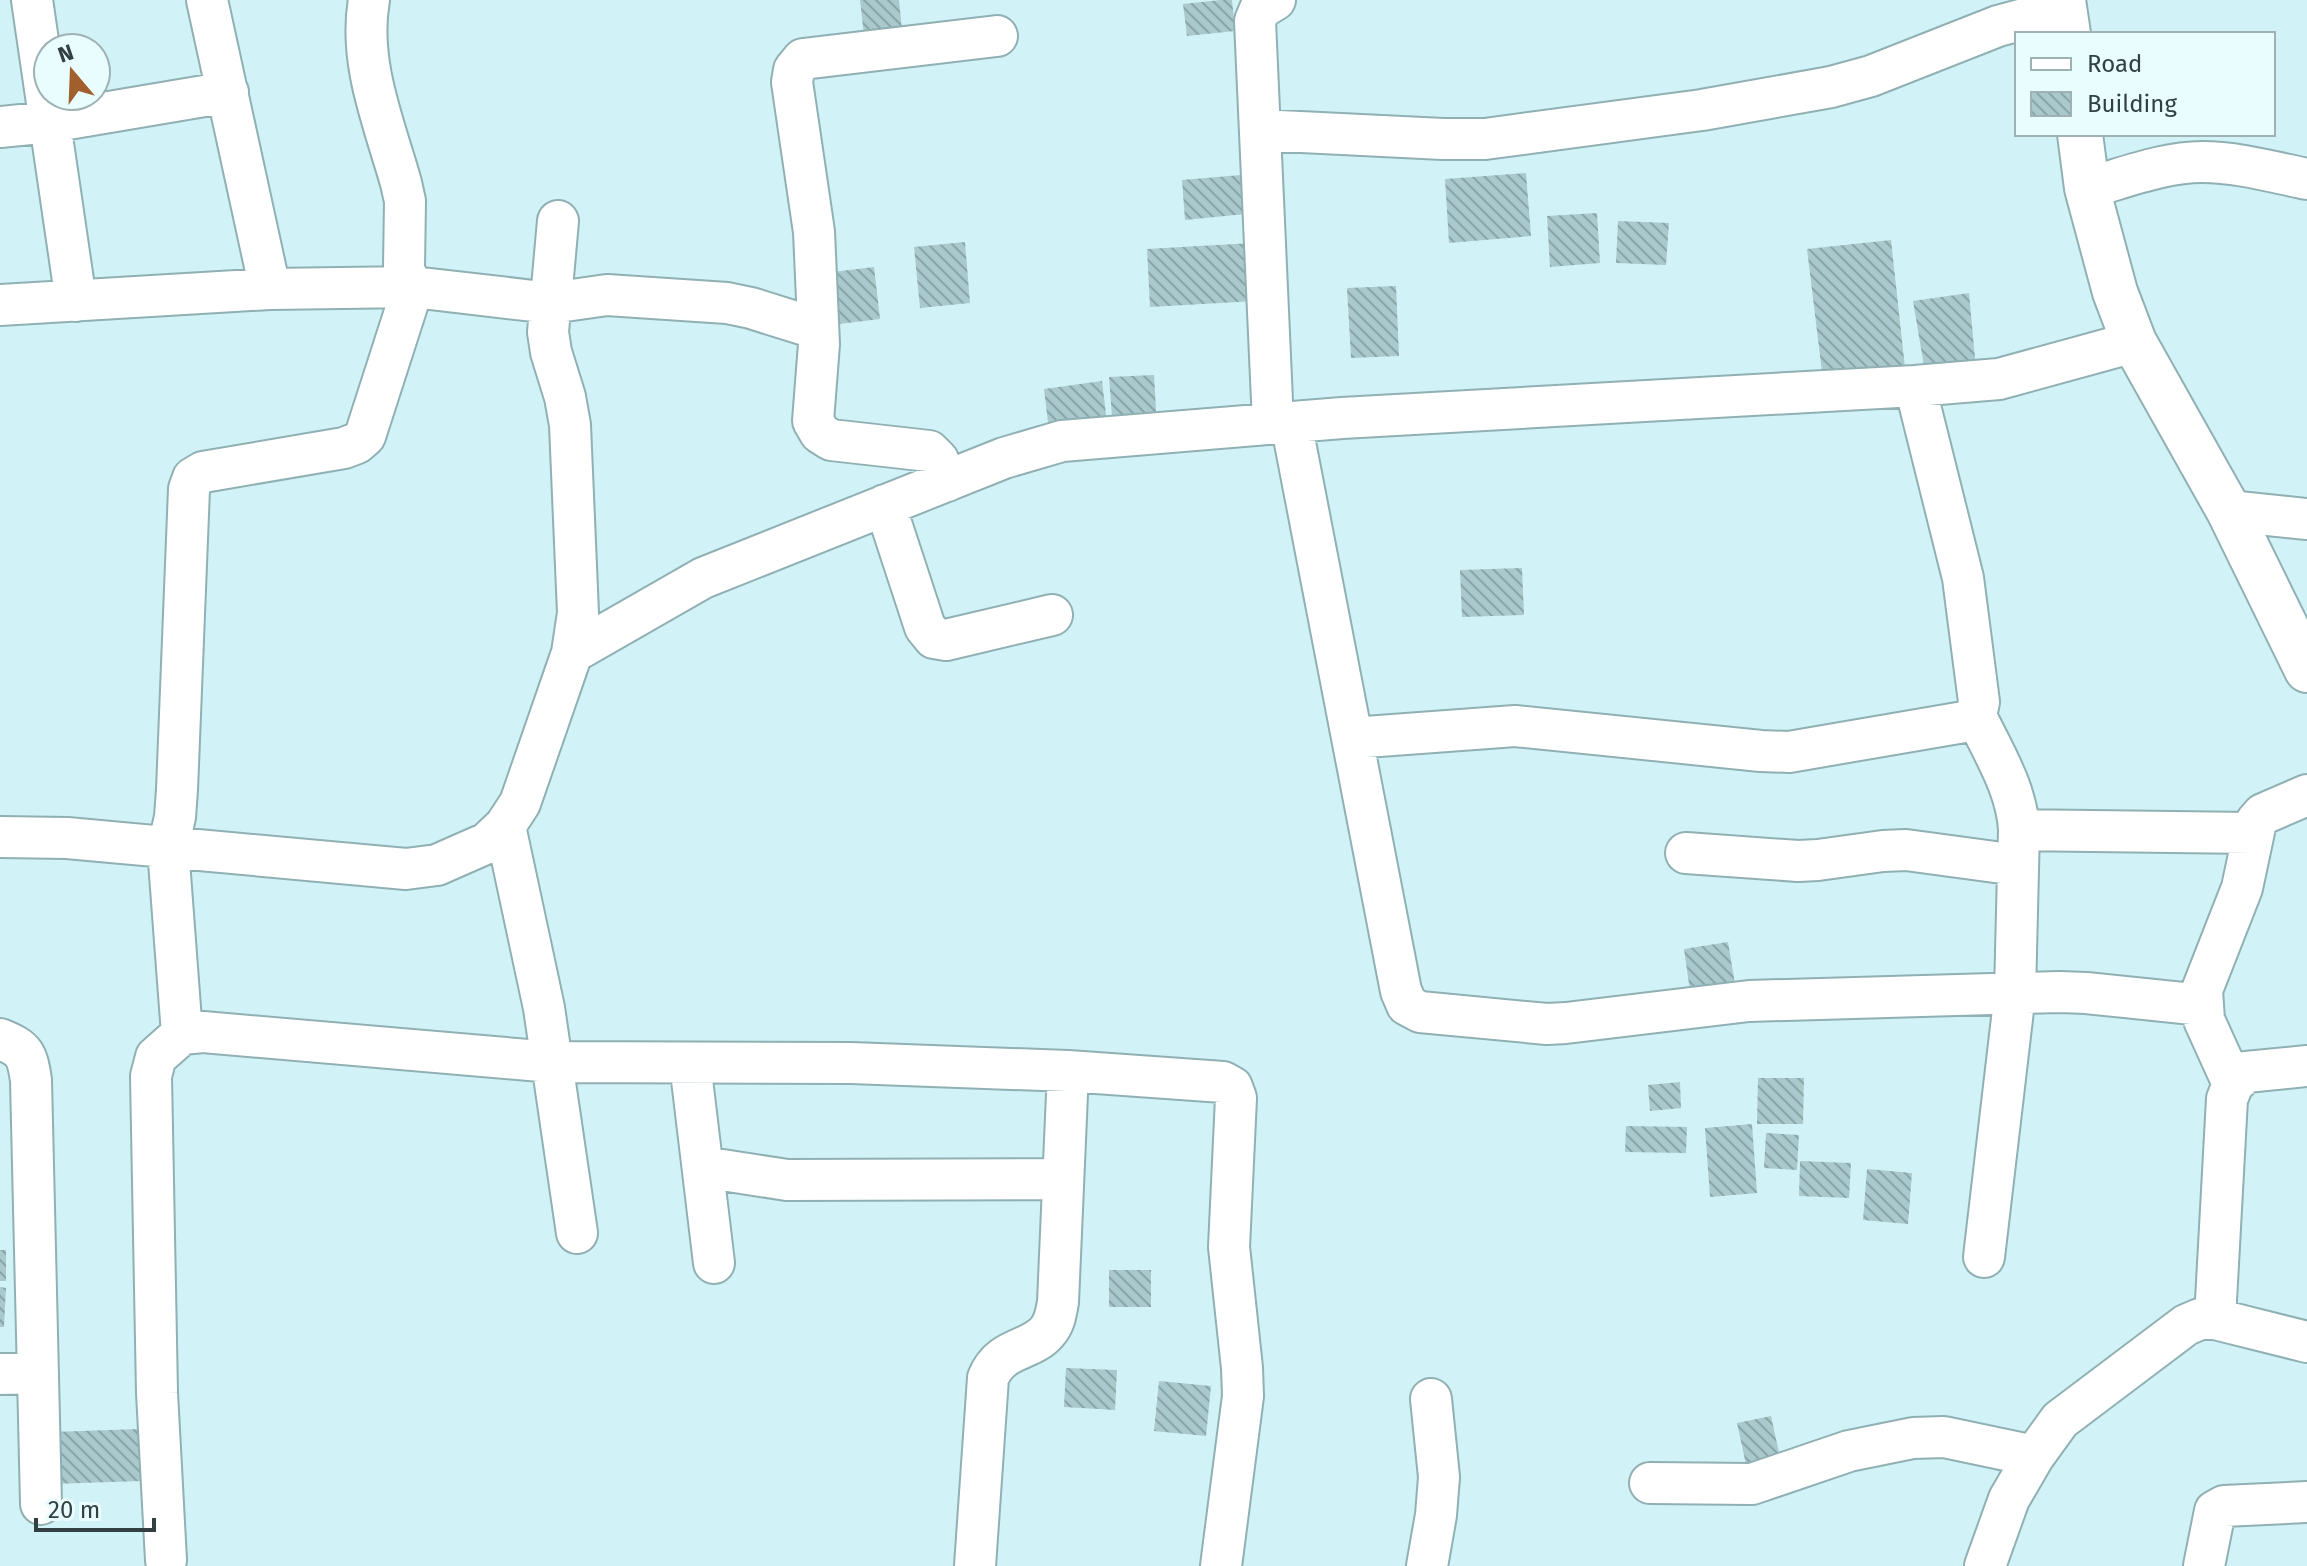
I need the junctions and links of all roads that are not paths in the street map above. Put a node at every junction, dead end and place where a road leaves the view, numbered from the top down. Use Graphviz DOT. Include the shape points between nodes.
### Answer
graph roads {
  1 [pos="32,0"];
  2 [pos="207,0"];
  3 [pos="369,0"];
  4 [pos="1275,0"];
  5 [pos="2065,14"];
  6 [pos="997,36"];
  7 [pos="228,92"];
  8 [pos="50,122"];
  9 [pos="0,127"];
  10 [pos="1260,130"];
  11 [pos="2080,136"];
  12 [pos="2307,179"];
  13 [pos="2087,188"];
  14 [pos="558,221"];
  15 [pos="413,287"];
  16 [pos="270,289"];
  17 [pos="76,301"];
  18 [pos="551,303"];
  19 [pos="0,305"];
  20 [pos="818,329"];
  21 [pos="2134,342"];
  22 [pos="1915,386"];
  23 [pos="1282,423"];
  24 [pos="947,481"];
  25 [pos="885,505"];
  26 [pos="2229,511"];
  27 [pos="2307,519"];
  28 [pos="1052,615"];
  29 [pos="572,653"];
  30 [pos="2307,670"];
  31 [pos="1976,716"];
  32 [pos="1352,738"];
  33 [pos="2307,795"];
  34 [pos="505,826"];
  35 [pos="2252,833"];
  36 [pos="0,837"];
  37 [pos="2018,847"];
  38 [pos="168,848"];
  39 [pos="1686,853"];
  40 [pos="2015,993"];
  41 [pos="2202,1005"];
  42 [pos="182,1034"];
  43 [pos="0,1039"];
  44 [pos="552,1062"];
  45 [pos="690,1063"];
  46 [pos="2307,1066"];
  47 [pos="1068,1071"];
  48 [pos="2233,1084"];
  49 [pos="703,1167"];
  50 [pos="1063,1179"];
  51 [pos="577,1233"];
  52 [pos="1984,1257"];
  53 [pos="714,1263"];
  54 [pos="2215,1319"];
  55 [pos="2307,1342"];
  56 [pos="19,1374"];
  57 [pos="1431,1399"];
  58 [pos="2034,1456"];
  59 [pos="1650,1483"];
  60 [pos="2307,1502"];
  61 [pos="41,1504"];
  62 [pos="166,1560"];
  63 [pos="975,1566"];
  64 [pos="1221,1566"];
  65 [pos="1427,1566"];
  66 [pos="1985,1566"];
  67 [pos="2204,1566"];
  1 -- 8 [label="street"];
  2 -- 7 [label="street"];
  3 -- 15 [label="street" via="368,67 405,201 404,267"];
  4 -- 10 [label="street" via="1260,9 1255,21"];
  5 -- 10 [label="street" via="1983,31 1831,87 1702,110 1485,139"];
  6 -- 20 [label="street" via="803,59 794,70 814,232"];
  7 -- 8 [label="street"];
  7 -- 16 [label="street"];
  8 -- 9 [label="street"];
  8 -- 17 [label="street"];
  10 -- 23 [label="street"];
  11 -- 13 [label="main road"];
  12 -- 13 [label="street" via="2199,162"];
  13 -- 21 [label="main road"];
  14 -- 18 [label="street"];
  15 -- 16 [label="street"];
  15 -- 18 [label="street"];
  15 -- 38 [label="street" via="365,436 357,443 193,478 177,790"];
  16 -- 17 [label="street"];
  17 -- 19 [label="street"];
  18 -- 20 [label="street" via="607,295 727,303"];
  18 -- 29 [label="street" via="551,352 570,425 578,613"];
  20 -- 24 [label="street" via="813,421 820,433 831,440 929,451"];
  21 -- 22 [label="street" via="1999,379"];
  21 -- 26 [label="main road"];
  22 -- 23 [label="street"];
  22 -- 31 [label="street" via="1963,578 1979,702"];
  23 -- 24 [label="street" via="1062,441"];
  23 -- 32 [label="street"];
  24 -- 25 [label="street"];
  25 -- 28 [label="street" via="925,627 934,638 946,640"];
  25 -- 29 [label="street" via="703,578"];
  26 -- 27 [label="street"];
  26 -- 30 [label="main road"];
  29 -- 34 [label="street" via="520,803"];
  31 -- 32 [label="street" via="1789,752 1515,726"];
  31 -- 37 [label="street" via="2013,795"];
  32 -- 40 [label="street" via="1401,991 1407,1005 1420,1012 1547,1024 1749,1001"];
  33 -- 35 [label="street" via="2263,814"];
  34 -- 38 [label="street" via="487,843 437,865 406,869"];
  34 -- 44 [label="street"];
  35 -- 37 [label="street"];
  35 -- 41 [label="street" via="2242,888 2202,990"];
  36 -- 38 [label="street"];
  37 -- 39 [label="street" via="1883,851 1798,861"];
  37 -- 40 [label="street"];
  38 -- 42 [label="street"];
  40 -- 41 [label="street" via="2086,993"];
  40 -- 52 [label="street"];
  41 -- 48 [label="street"];
  42 -- 44 [label="street"];
  42 -- 62 [label="street" via="156,1057 151,1076"];
  43 -- 56 [label="street" via="16,1045 28,1058 31,1080"];
  44 -- 45 [label="street"];
  44 -- 51 [label="street"];
  45 -- 47 [label="street"];
  45 -- 49 [label="street"];
  46 -- 48 [label="street" via="2246,1072"];
  47 -- 50 [label="street"];
  47 -- 64 [label="street" via="1223,1082 1236,1098 1229,1247 1243,1396"];
  48 -- 54 [label="street" via="2227,1099"];
  49 -- 50 [label="street" via="787,1180"];
  49 -- 53 [label="street"];
  50 -- 63 [label="street" via="1054,1321 1046,1334 993,1366 988,1378"];
  54 -- 55 [label="street"];
  54 -- 58 [label="street" via="2186,1325 2060,1420"];
  56 -- 61 [label="street"];
  57 -- 65 [label="street" via="1439,1477"];
  58 -- 59 [label="street" via="1944,1437 1913,1438 1849,1451 1752,1484"];
  58 -- 66 [label="street" via="2009,1499"];
  60 -- 67 [label="street" via="2224,1506 2215,1511"];
}
